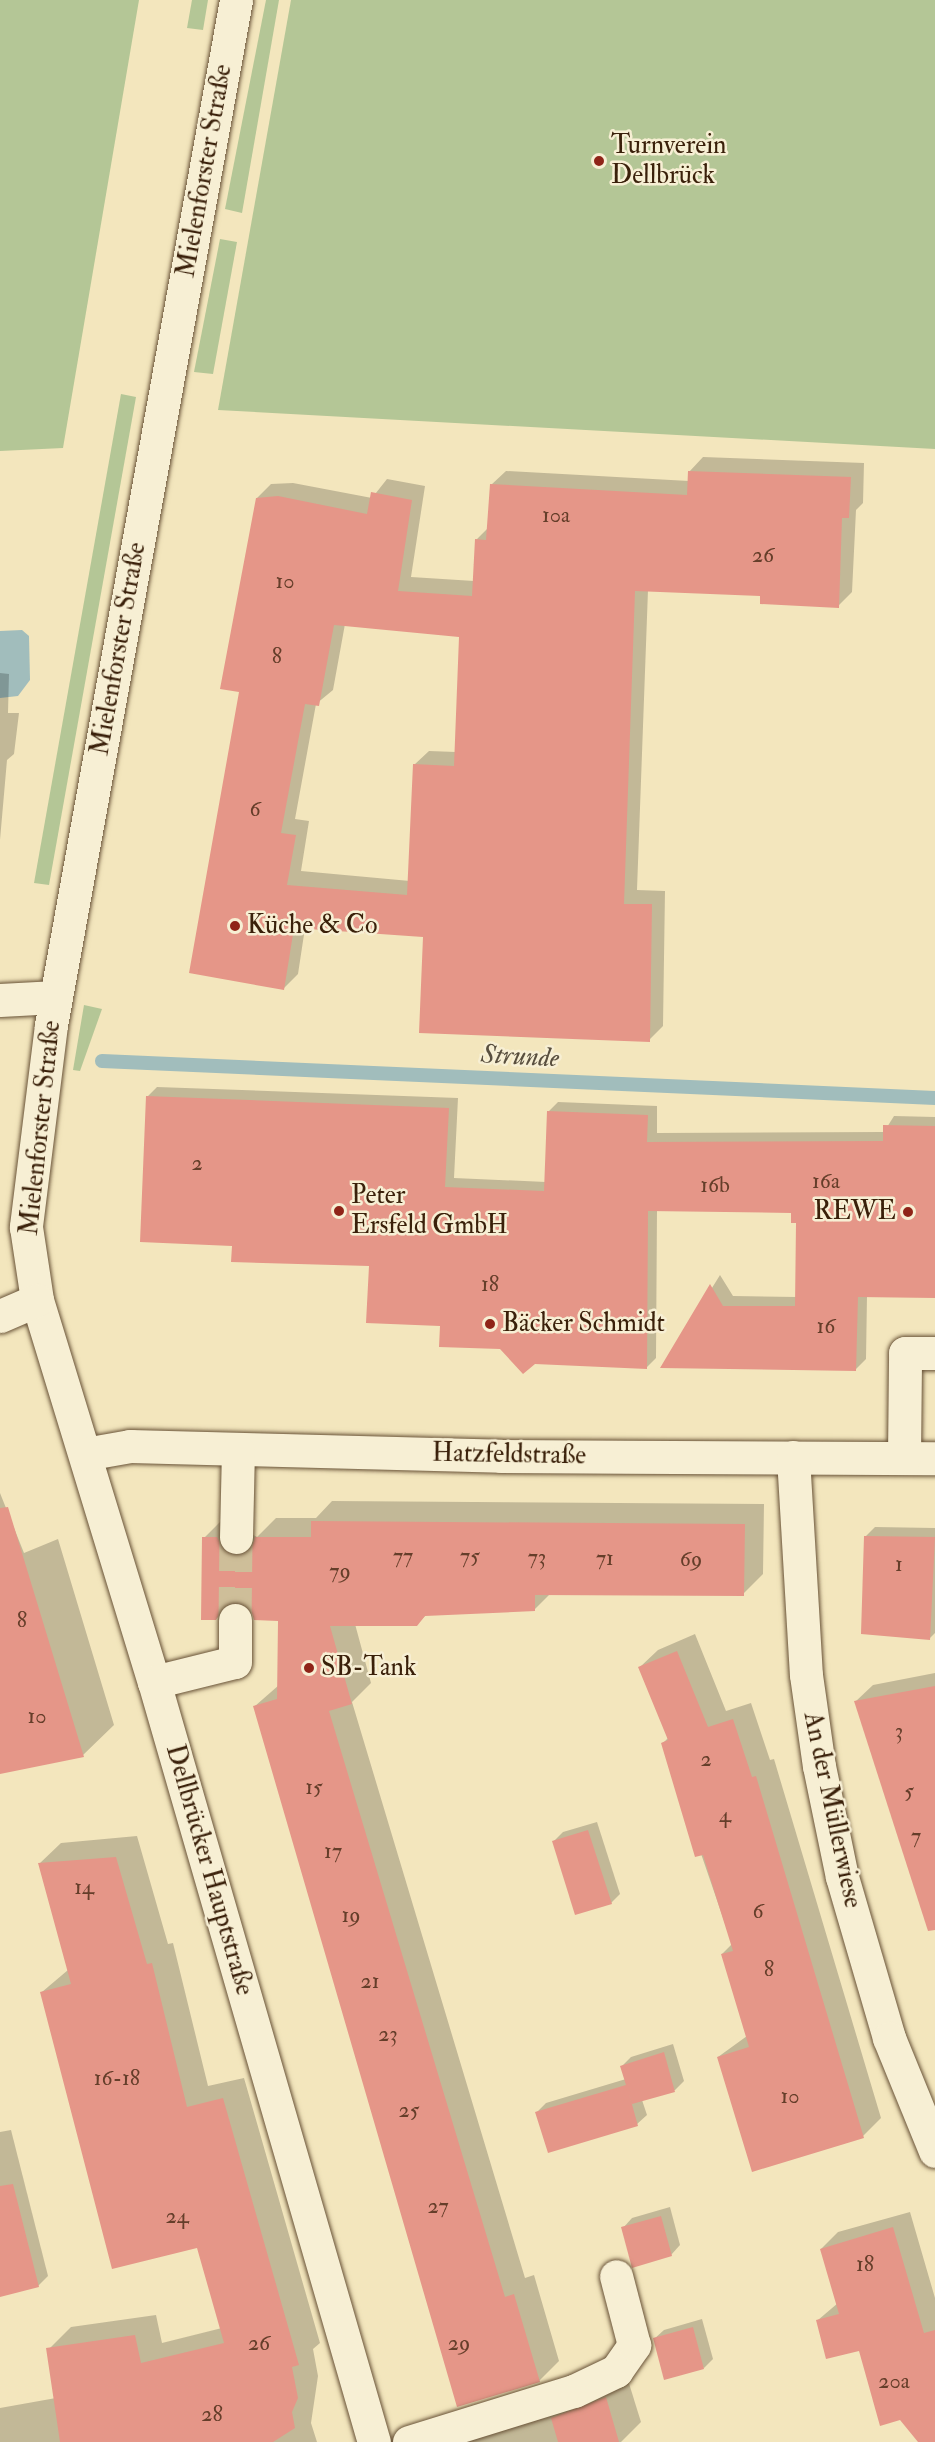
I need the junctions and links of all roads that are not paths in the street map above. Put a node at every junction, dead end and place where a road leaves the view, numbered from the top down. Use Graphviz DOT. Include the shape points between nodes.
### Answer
graph roads {
  1 [pos="236,0"];
  2 [pos="0,1000"];
  3 [pos="53,1011"];
  4 [pos="37,1300"];
  5 [pos="0,1316"];
  6 [pos="935,1353"];
  7 [pos="238,1450"];
  8 [pos="85,1454"];
  9 [pos="793,1457"];
  10 [pos="920,1457"];
  11 [pos="236,1538"];
  12 [pos="236,1620"];
  13 [pos="154,1682"];
  14 [pos="935,2151"];
  15 [pos="616,2276"];
  16 [pos="374,2442"];
  17 [pos="409,2442"];
  1 -- 3 [label="street, Mielenforster Straße"];
  2 -- 3 [label="street"];
  3 -- 4 [label="street, Mielenforster Straße" via="26,1227"];
  4 -- 5 [label="street"];
  4 -- 8 [label="street, Dellbrücker Hauptstraße"];
  6 -- 10 [label="street" via="905,1353"];
  7 -- 8 [label="street, Hatzfeldstraße" via="117,1447"];
  7 -- 9 [label="street, Hatzfeldstraße"];
  7 -- 11 [label="street"];
  8 -- 13 [label="street, Dellbrücker Hauptstraße"];
  9 -- 10 [label="street, Hatzfeldstraße"];
  9 -- 14 [label="street, An der Müllerwiese" via="805,1664 819,1766 842,1877 889,2038"];
  12 -- 13 [label="street" via="235,1662"];
  13 -- 16 [label="street, Dellbrücker Hauptstraße"];
  15 -- 17 [label="street" via="633,2344 616,2371 574,2391"];
}
